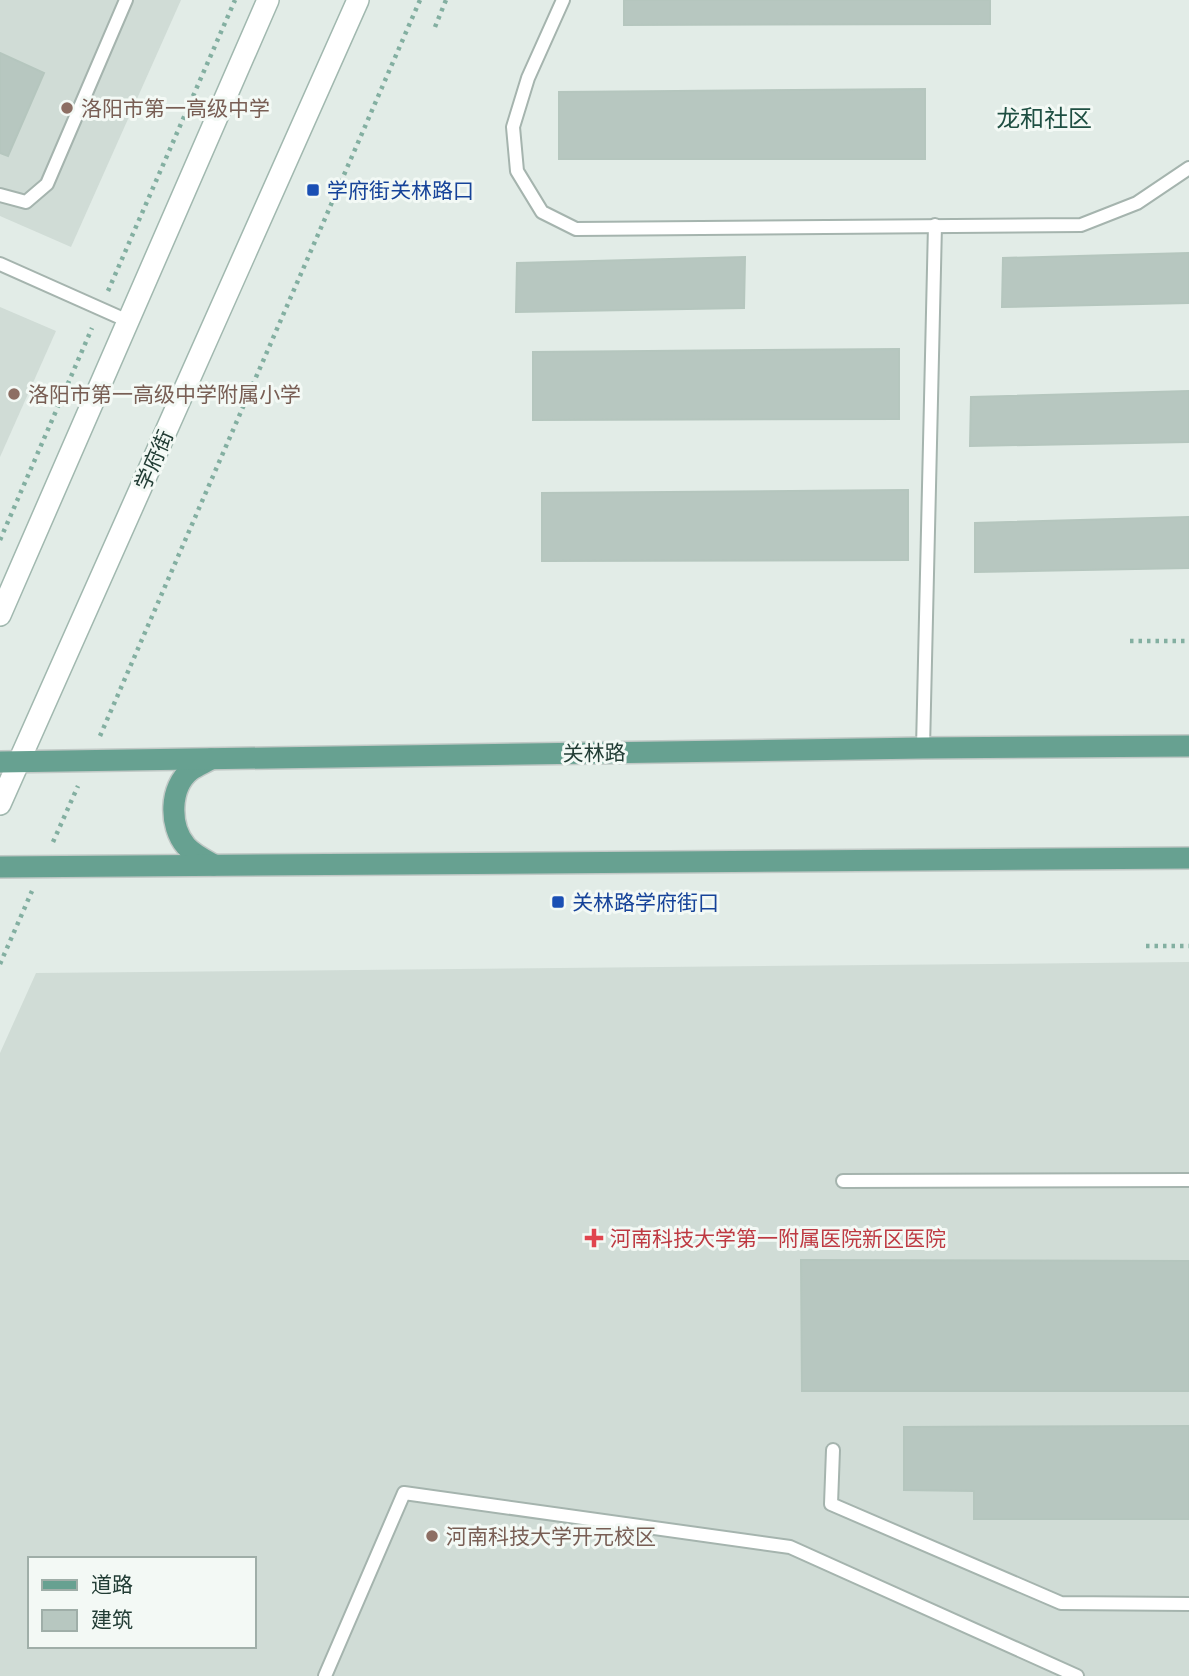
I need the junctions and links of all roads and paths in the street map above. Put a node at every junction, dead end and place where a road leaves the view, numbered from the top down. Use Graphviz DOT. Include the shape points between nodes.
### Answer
graph roads {
  1 [pos="126,0"];
  2 [pos="235,0"];
  3 [pos="268,0"];
  4 [pos="358,0"];
  5 [pos="420,0"];
  6 [pos="446,0"];
  7 [pos="563,0"];
  8 [pos="435,27"];
  9 [pos="1189,168"];
  10 [pos="0,195"];
  11 [pos="935,225"];
  12 [pos="0,264"];
  13 [pos="101,309"];
  14 [pos="128,321"];
  15 [pos="0,540"];
  16 [pos="0,615"];
  17 [pos="1130,641"];
  18 [pos="1189,641"];
  19 [pos="1189,746"];
  20 [pos="923,748"];
  21 [pos="212,758"];
  22 [pos="89,760"];
  23 [pos="10,762"];
  24 [pos="0,804"];
  25 [pos="1189,858"];
  26 [pos="214,866"];
  27 [pos="0,867"];
  28 [pos="43,867"];
  29 [pos="1146,946"];
  30 [pos="1189,946"];
  31 [pos="0,964"];
  32 [pos="1189,1180"];
  33 [pos="843,1181"];
  34 [pos="833,1450"];
  35 [pos="1189,1604"];
  36 [pos="325,1676"];
  37 [pos="1077,1676"];
  1 -- 10 [label="lane" via="47,184 26,201"];
  2 -- 13 [label="path"];
  3 -- 14 [label="main road"];
  4 -- 23 [label="main road, 学府街"];
  5 -- 22 [label="path"];
  6 -- 8 [label="path"];
  7 -- 11 [label="lane" via="528,78 513,127 517,171 542,212 576,229"];
  9 -- 11 [label="lane" via="1137,203 1081,225"];
  11 -- 20 [label="lane"];
  12 -- 13 [label="lane"];
  13 -- 14 [label="lane"];
  13 -- 15 [label="path"];
  14 -- 16 [label="main road"];
  17 -- 18 [label="path"];
  19 -- 20 [label="main road, 关林路"];
  20 -- 21 [label="main road, 关林路"];
  21 -- 22 [label="main road, 关林路"];
  21 -- 26 [label="main road" via="189,771 176,791 174,814 177,834 188,849"];
  22 -- 23 [label="main road, 关林路"];
  22 -- 28 [label="path"];
  23 -- 24 [label="main road, 学府街"];
  25 -- 26 [label="main road"];
  26 -- 28 [label="main road"];
  27 -- 28 [label="main road"];
  28 -- 31 [label="path"];
  29 -- 30 [label="path"];
  32 -- 33 [label="lane"];
  34 -- 35 [label="lane" via="831,1504 1061,1603"];
  36 -- 37 [label="lane" via="404,1493 790,1547"];
}
